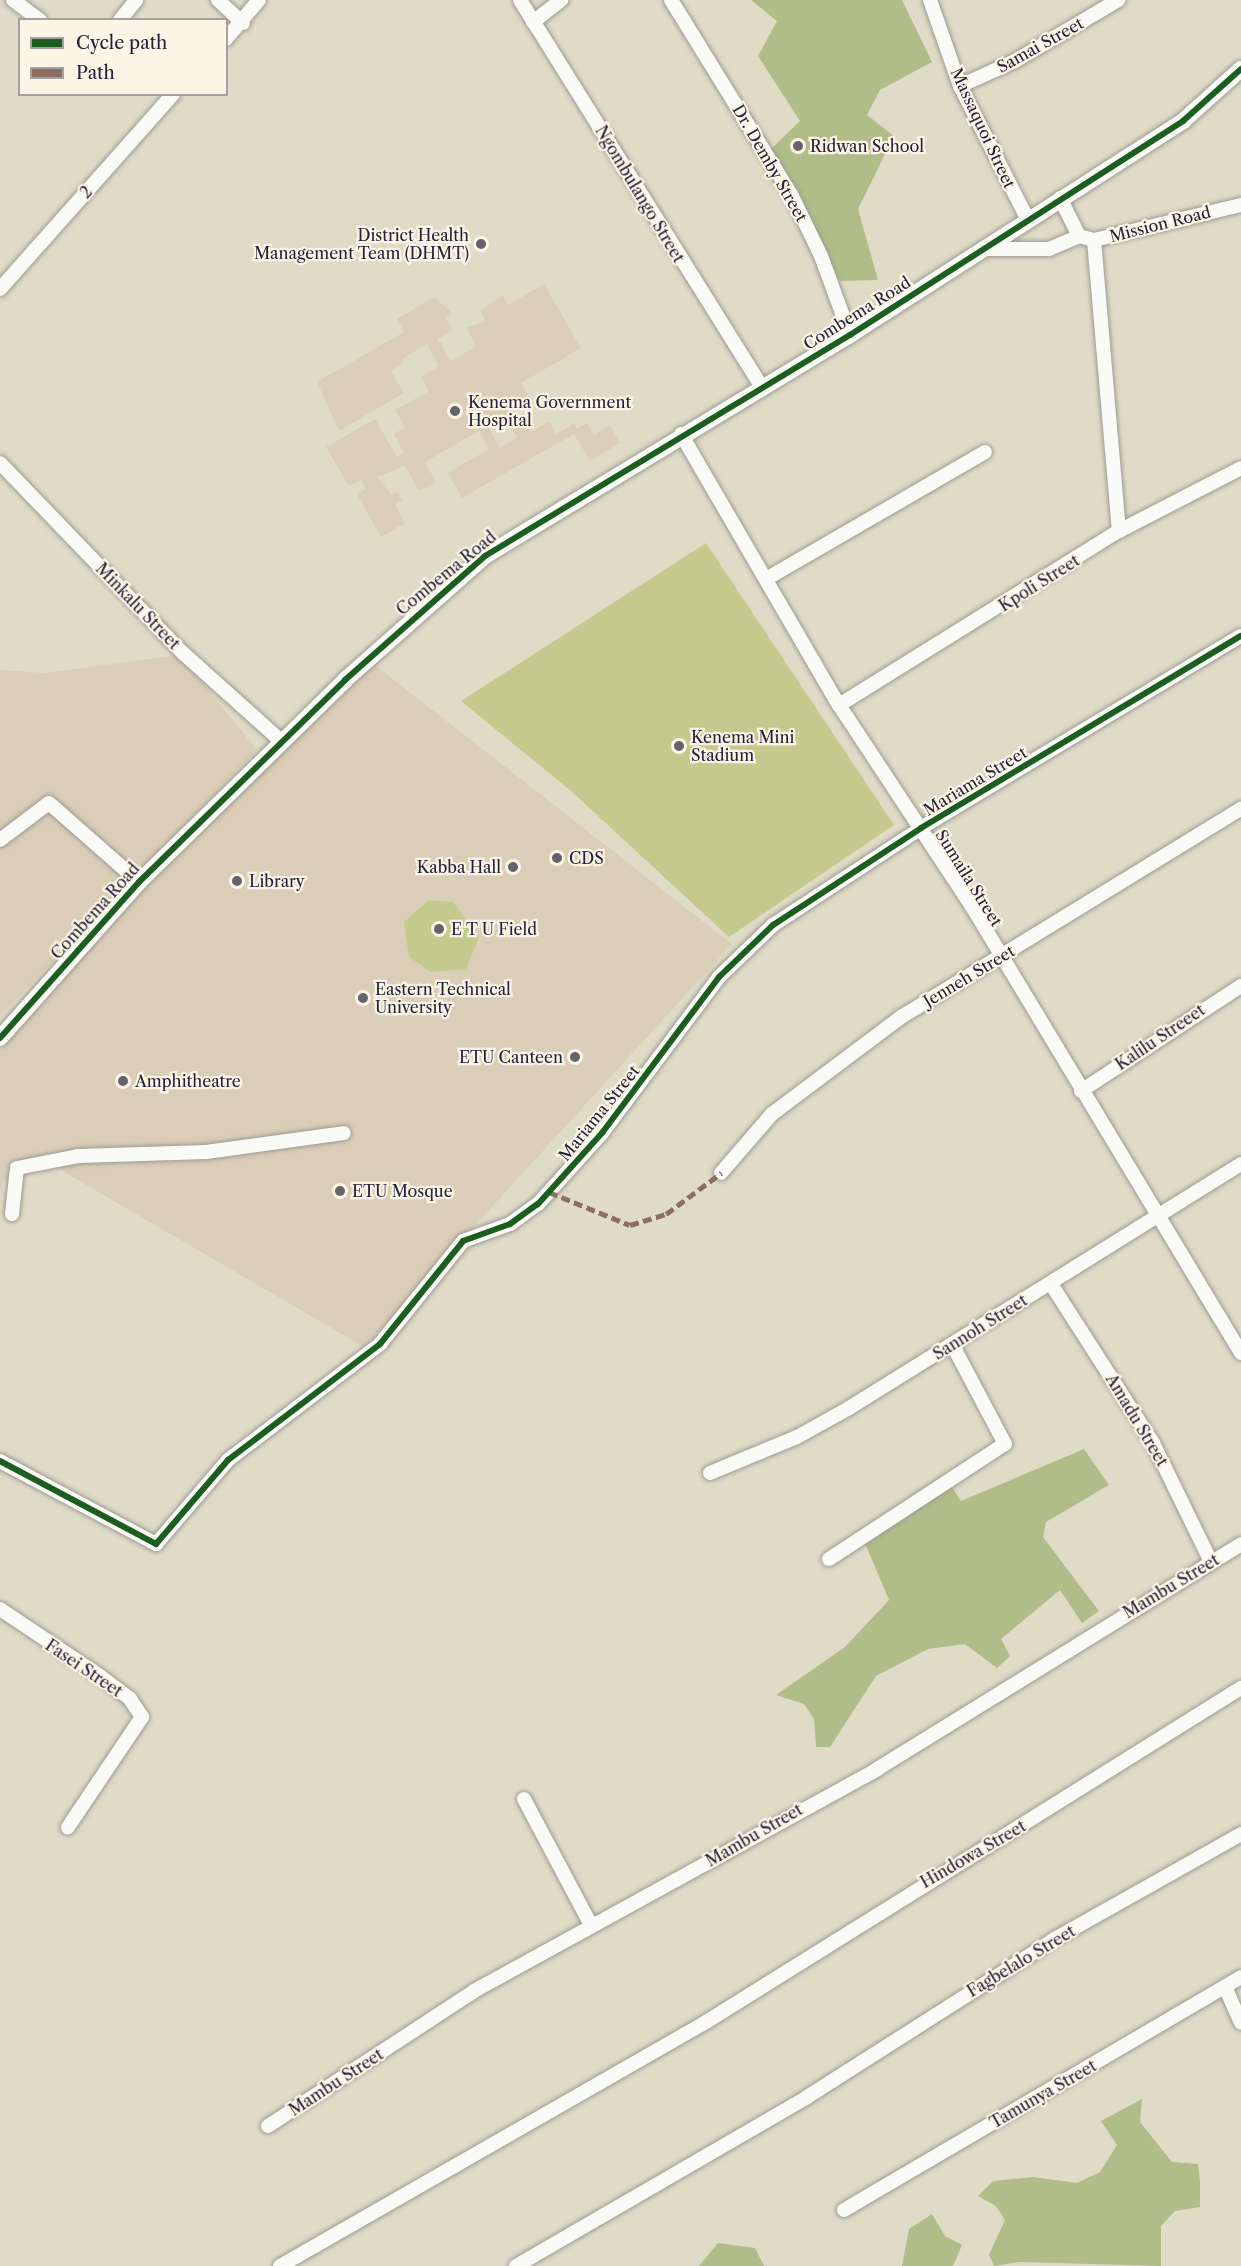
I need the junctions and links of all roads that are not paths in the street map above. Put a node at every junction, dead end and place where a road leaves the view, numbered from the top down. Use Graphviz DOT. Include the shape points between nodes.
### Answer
graph roads {
  1 [pos="13,0"];
  2 [pos="136,0"];
  3 [pos="218,0"];
  4 [pos="259,0"];
  5 [pos="520,0"];
  6 [pos="561,0"];
  7 [pos="670,0"];
  8 [pos="930,0"];
  9 [pos="1118,0"];
  10 [pos="37,18"];
  11 [pos="122,18"];
  12 [pos="533,22"];
  13 [pos="243,23"];
  14 [pos="228,37"];
  15 [pos="1241,69"];
  16 [pos="960,86"];
  17 [pos="171,96"];
  18 [pos="1060,198"];
  19 [pos="1241,205"];
  20 [pos="1028,220"];
  21 [pos="1079,236"];
  22 [pos="1094,240"];
  23 [pos="984,249"];
  24 [pos="0,289"];
  25 [pos="850,335"];
  26 [pos="762,387"];
  27 [pos="681,434"];
  28 [pos="985,452"];
  29 [pos="0,463"];
  30 [pos="1241,468"];
  31 [pos="1119,531"];
  32 [pos="766,579"];
  33 [pos="1241,636"];
  34 [pos="839,705"];
  35 [pos="282,742"];
  36 [pos="1241,809"];
  37 [pos="921,828"];
  38 [pos="0,840"];
  39 [pos="139,882"];
  40 [pos="1002,956"];
  41 [pos="1241,986"];
  42 [pos="0,1038"];
  43 [pos="1081,1091"];
  44 [pos="344,1133"];
  45 [pos="1241,1164"];
  46 [pos="721,1173"];
  47 [pos="12,1214"];
  48 [pos="1157,1215"];
  49 [pos="1051,1284"];
  50 [pos="952,1344"];
  51 [pos="1239,1347"];
  52 [pos="0,1461"];
  53 [pos="711,1473"];
  54 [pos="1241,1544"];
  55 [pos="829,1559"];
  56 [pos="1211,1562"];
  57 [pos="0,1609"];
  58 [pos="1241,1688"];
  59 [pos="524,1799"];
  60 [pos="68,1827"];
  61 [pos="1241,1834"];
  62 [pos="591,1925"];
  63 [pos="1241,1977"];
  64 [pos="1225,1987"];
  65 [pos="1241,2023"];
  66 [pos="268,2126"];
  67 [pos="844,2210"];
  68 [pos="521,2265"];
  69 [pos="280,2266"];
  1 -- 10 [label="street"];
  2 -- 11 [label="street"];
  3 -- 13 [label="street"];
  4 -- 13 [label="street"];
  5 -- 12 [label="street, Ngombulango Street"];
  6 -- 12 [label="street"];
  7 -- 25 [label="street, Dr. Demby Street" via="792,196 821,256"];
  8 -- 16 [label="street, Massaquoi Street"];
  9 -- 16 [label="street, Samai Street" via="1015,61"];
  12 -- 26 [label="street, Ngombulango Street"];
  13 -- 14 [label="street"];
  15 -- 18 [label="street" via="1183,121"];
  16 -- 20 [label="street, Massaquoi Street"];
  17 -- 24 [label="street, 2"];
  18 -- 20 [label="street, Combema Road"];
  18 -- 21 [label="street"];
  19 -- 22 [label="street, Mission Road"];
  20 -- 23 [label="street, Combema Road"];
  21 -- 22 [label="street, Mission Road"];
  21 -- 23 [label="street" via="1049,249"];
  22 -- 31 [label="street"];
  23 -- 25 [label="street, Combema Road"];
  25 -- 26 [label="street, Combema Road"];
  26 -- 27 [label="street, Combema Road"];
  27 -- 32 [label="street, Sumaila Street"];
  27 -- 35 [label="street, Combema Road" via="485,556"];
  28 -- 32 [label="street"];
  29 -- 35 [label="street, Minkalu Street" via="183,654"];
  30 -- 31 [label="street, Kpoli Street"];
  31 -- 34 [label="street, Kpoli Street"];
  32 -- 34 [label="street, Sumaila Street"];
  33 -- 37 [label="street, Mariama Street"];
  34 -- 37 [label="street, Sumaila Street"];
  35 -- 39 [label="street, Combema Road"];
  36 -- 40 [label="street, Jenneh Street"];
  37 -- 40 [label="street, Sumaila Street"];
  37 -- 52 [label="street, Mariama Street" via="806,901 746,948 564,1178 510,1224 463,1241 380,1344 339,1380 228,1460 156,1544"];
  38 -- 39 [label="street" via="48,803"];
  39 -- 42 [label="street, Combema Road"];
  40 -- 43 [label="street, Sumaila Street"];
  40 -- 46 [label="street, Jenneh Street" via="826,1071 772,1114"];
  41 -- 43 [label="street, Kalilu Streeet"];
  43 -- 48 [label="street, Sumaila Street"];
  44 -- 47 [label="street" via="206,1152 78,1156 17,1168"];
  45 -- 48 [label="street, Sannoh Street"];
  48 -- 49 [label="street, Sannoh Street"];
  48 -- 51 [label="street, Sumaila Street"];
  49 -- 50 [label="street, Sannoh Street"];
  49 -- 56 [label="street, Amadu Street" via="1153,1443"];
  50 -- 53 [label="street, Sannoh Street" via="797,1437"];
  50 -- 55 [label="street" via="1005,1444"];
  54 -- 56 [label="street, Mambu Street"];
  56 -- 62 [label="street, Mambu Street" via="877,1769"];
  57 -- 60 [label="street, Fasei Street" via="115,1687 142,1717"];
  58 -- 69 [label="street, Hindowa Street" via="706,2022"];
  59 -- 62 [label="street"];
  61 -- 68 [label="street, Fagbelalo Street" via="1002,1970 807,2097"];
  62 -- 66 [label="street, Mambu Street" via="474,1991"];
  63 -- 64 [label="street, Tamunya Street"];
  64 -- 65 [label="street"];
  64 -- 67 [label="street, Tamunya Street"];
}
